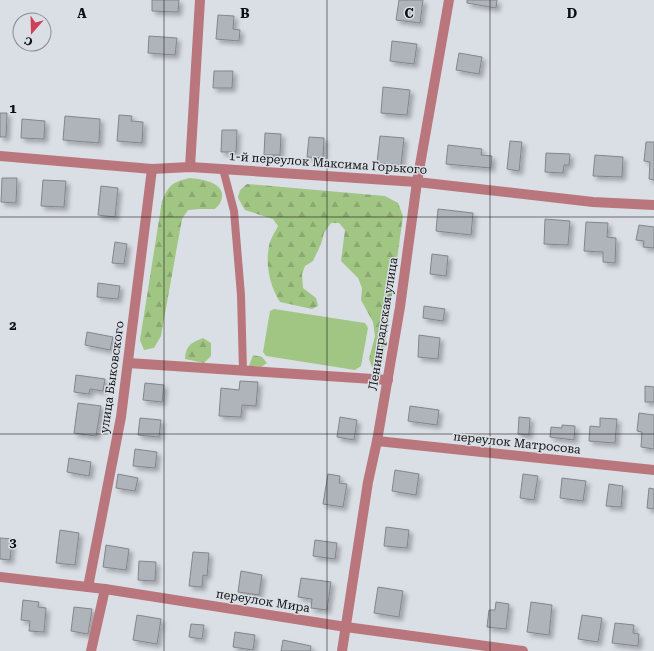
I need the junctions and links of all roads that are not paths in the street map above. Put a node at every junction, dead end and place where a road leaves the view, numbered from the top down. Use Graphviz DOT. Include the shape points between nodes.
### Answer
graph roads {
  1 [pos="200,0"];
  2 [pos="449,0"];
  3 [pos="0,156"];
  4 [pos="190,167"];
  5 [pos="152,169"];
  6 [pos="223,169"];
  7 [pos="417,182"];
  8 [pos="654,205"];
  9 [pos="128,363"];
  10 [pos="242,370"];
  11 [pos="388,380"];
  12 [pos="377,441"];
  13 [pos="654,470"];
  14 [pos="0,577"];
  15 [pos="88,587"];
  16 [pos="105,589"];
  17 [pos="346,627"];
  18 [pos="91,651"];
  19 [pos="342,651"];
  20 [pos="523,651"];
  1 -- 4 [label="street"];
  2 -- 7 [label="street, Ленинградская улица"];
  3 -- 5 [label="street, 1-й переулок Максима Горького"];
  4 -- 5 [label="street, 1-й переулок Максима Горького"];
  4 -- 6 [label="street, 1-й переулок Максима Горького"];
  5 -- 9 [label="street, улица Быковского"];
  6 -- 7 [label="street, 1-й переулок Максима Горького"];
  6 -- 10 [label="lane" via="234,211 241,295"];
  7 -- 8 [label="street, 1-й переулок Максима Горького" via="593,202"];
  7 -- 11 [label="street, Ленинградская улица"];
  9 -- 10 [label="street"];
  9 -- 15 [label="street, улица Быковского" via="121,417"];
  10 -- 11 [label="street"];
  11 -- 12 [label="street, Ленинградская улица"];
  12 -- 13 [label="street, переулок Матросова"];
  12 -- 17 [label="street, Ленинградская улица" via="368,482"];
  14 -- 15 [label="street, переулок Мира"];
  15 -- 16 [label="street, переулок Мира"];
  16 -- 17 [label="street, переулок Мира"];
  16 -- 18 [label="street"];
  17 -- 19 [label="street, Ленинградская улица"];
  17 -- 20 [label="street, переулок Мира"];
}
